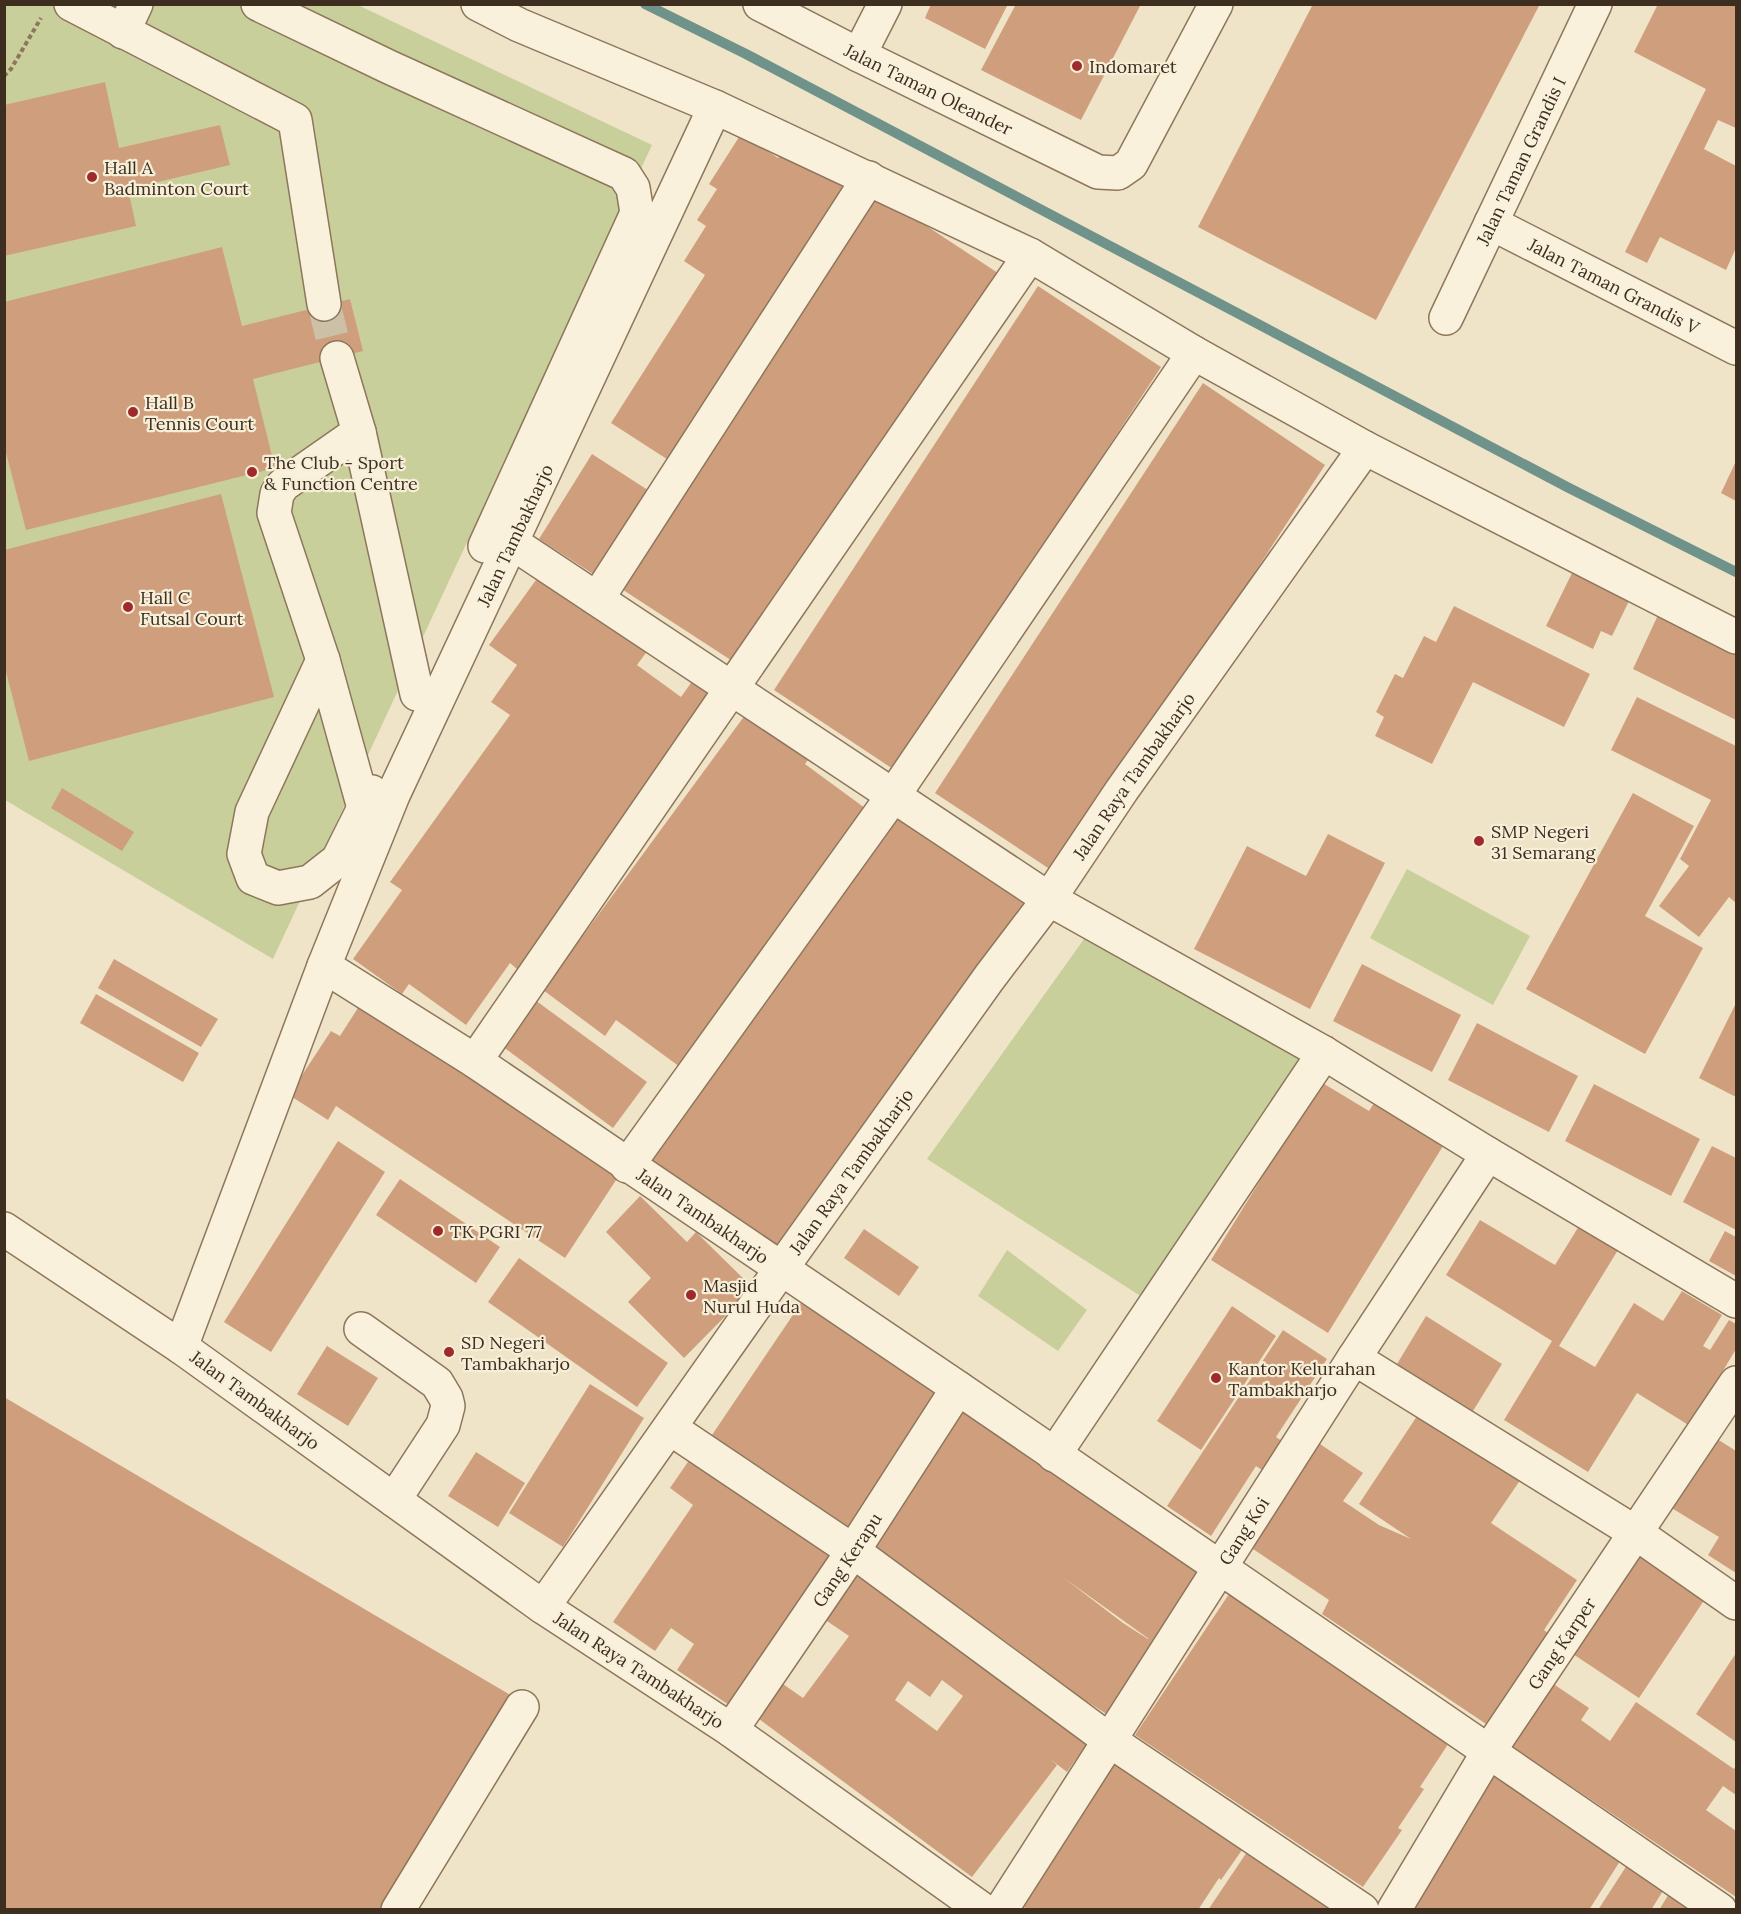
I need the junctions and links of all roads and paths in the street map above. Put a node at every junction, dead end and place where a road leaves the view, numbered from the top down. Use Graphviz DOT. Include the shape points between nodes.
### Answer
graph roads {
  1 [pos="258,4"];
  2 [pos="478,4"];
  3 [pos="760,4"];
  4 [pos="885,4"];
  5 [pos="1216,4"];
  6 [pos="1595,4"];
  7 [pos="57,9"];
  8 [pos="129,18"];
  9 [pos="859,55"];
  10 [pos="4,76"];
  11 [pos="715,107"];
  12 [pos="869,178"];
  13 [pos="1491,223"];
  14 [pos="1030,255"];
  15 [pos="324,304"];
  16 [pos="1446,318"];
  17 [pos="1736,346"];
  18 [pos="1194,353"];
  19 [pos="337,357"];
  20 [pos="358,432"];
  21 [pos="1365,448"];
  22 [pos="512,542"];
  23 [pos="597,599"];
  24 [pos="1737,637"];
  25 [pos="323,660"];
  26 [pos="731,688"];
  27 [pos="417,693"];
  28 [pos="893,796"];
  29 [pos="364,808"];
  30 [pos="1049,899"];
  31 [pos="324,966"];
  32 [pos="1324,1053"];
  33 [pos="475,1061"];
  34 [pos="1488,1154"];
  35 [pos="627,1166"];
  36 [pos="4,1229"];
  37 [pos="781,1269"];
  38 [pos="1737,1300"];
  39 [pos="361,1329"];
  40 [pos="181,1347"];
  41 [pos="1354,1358"];
  42 [pos="1737,1383"];
  43 [pos="958,1388"];
  44 [pos="670,1428"];
  45 [pos="1054,1455"];
  46 [pos="394,1500"];
  47 [pos="1636,1533"];
  48 [pos="853,1551"];
  49 [pos="1220,1568"];
  50 [pos="1737,1603"];
  51 [pos="543,1607"];
  52 [pos="522,1707"];
  53 [pos="731,1730"];
  54 [pos="1109,1740"];
  55 [pos="1489,1751"];
  56 [pos="398,1910"];
  57 [pos="983,1910"];
  58 [pos="1000,1910"];
  59 [pos="1362,1910"];
  60 [pos="1394,1910"];
  61 [pos="1720,1910"];
  1 -- 27 [label="street" via="624,174 633,188 637,213"];
  2 -- 11 [label="street"];
  3 -- 9 [label="street, Jalan Taman Oleander"];
  4 -- 9 [label="street"];
  5 -- 9 [label="street, Jalan Taman Oleander" via="1131,164 1118,173 1098,172"];
  6 -- 13 [label="street, Jalan Taman Grandis I"];
  7 -- 8 [label="street"];
  7 -- 10 [label="path"];
  8 -- 15 [label="street" via="295,120"];
  11 -- 12 [label="street"];
  11 -- 22 [label="street, Jalan Tambakharjo"];
  12 -- 14 [label="street"];
  12 -- 23 [label="street"];
  13 -- 16 [label="street, Jalan Taman Grandis I"];
  13 -- 17 [label="street, Jalan Taman Grandis V"];
  14 -- 18 [label="street"];
  14 -- 26 [label="street"];
  18 -- 21 [label="street"];
  18 -- 28 [label="street"];
  19 -- 20 [label="street"];
  20 -- 25 [label="street" via="283,485 274,502 274,513"];
  20 -- 27 [label="street"];
  21 -- 24 [label="street"];
  21 -- 30 [label="street, Jalan Raya Tambakharjo"];
  22 -- 23 [label="street"];
  22 -- 31 [label="street, Jalan Tambakharjo" via="393,795"];
  23 -- 26 [label="street"];
  25 -- 29 [label="street"];
  25 -- 29 [label="street" via="252,812 244,854 254,878 278,888 310,882 338,860"];
  26 -- 28 [label="street"];
  26 -- 33 [label="street"];
  27 -- 29 [label="street"];
  28 -- 30 [label="street"];
  28 -- 35 [label="street"];
  30 -- 32 [label="street"];
  30 -- 37 [label="street, Jalan Raya Tambakharjo"];
  31 -- 33 [label="street, Jalan Tambakharjo"];
  31 -- 40 [label="street, Jalan Tambakharjo"];
  32 -- 34 [label="street"];
  32 -- 45 [label="street"];
  33 -- 35 [label="street, Jalan Tambakharjo"];
  34 -- 38 [label="street"];
  34 -- 41 [label="street, Gang Koi"];
  35 -- 37 [label="street, Jalan Tambakharjo"];
  36 -- 40 [label="street"];
  37 -- 43 [label="street, Jalan Tambakharjo"];
  37 -- 44 [label="street, Jalan Raya Tambakharjo"];
  39 -- 46 [label="street" via="437,1383 448,1406 443,1425"];
  40 -- 46 [label="street, Jalan Tambakharjo"];
  41 -- 47 [label="street"];
  41 -- 49 [label="street, Gang Koi"];
  42 -- 47 [label="street, Gang Karper"];
  43 -- 45 [label="street, Jalan Tambakharjo"];
  43 -- 48 [label="street, Gang Kerapu"];
  44 -- 48 [label="street"];
  44 -- 51 [label="street, Jalan Raya Tambakharjo"];
  45 -- 49 [label="street, Jalan Tambakharjo"];
  46 -- 51 [label="street, Jalan Tambakharjo"];
  47 -- 50 [label="street"];
  47 -- 55 [label="street, Gang Karper"];
  48 -- 53 [label="street, Gang Kerapu"];
  48 -- 54 [label="street"];
  49 -- 54 [label="street, Gang Koi"];
  49 -- 55 [label="street, Jalan Tambakharjo"];
  51 -- 53 [label="street, Jalan Raya Tambakharjo"];
  52 -- 56 [label="street"];
  53 -- 57 [label="street, Jalan Raya Tambakharjo"];
  54 -- 58 [label="street, Gang Koi"];
  54 -- 59 [label="street"];
  55 -- 60 [label="street, Gang Karper"];
  55 -- 61 [label="street, Jalan Tambakharjo"];
}
